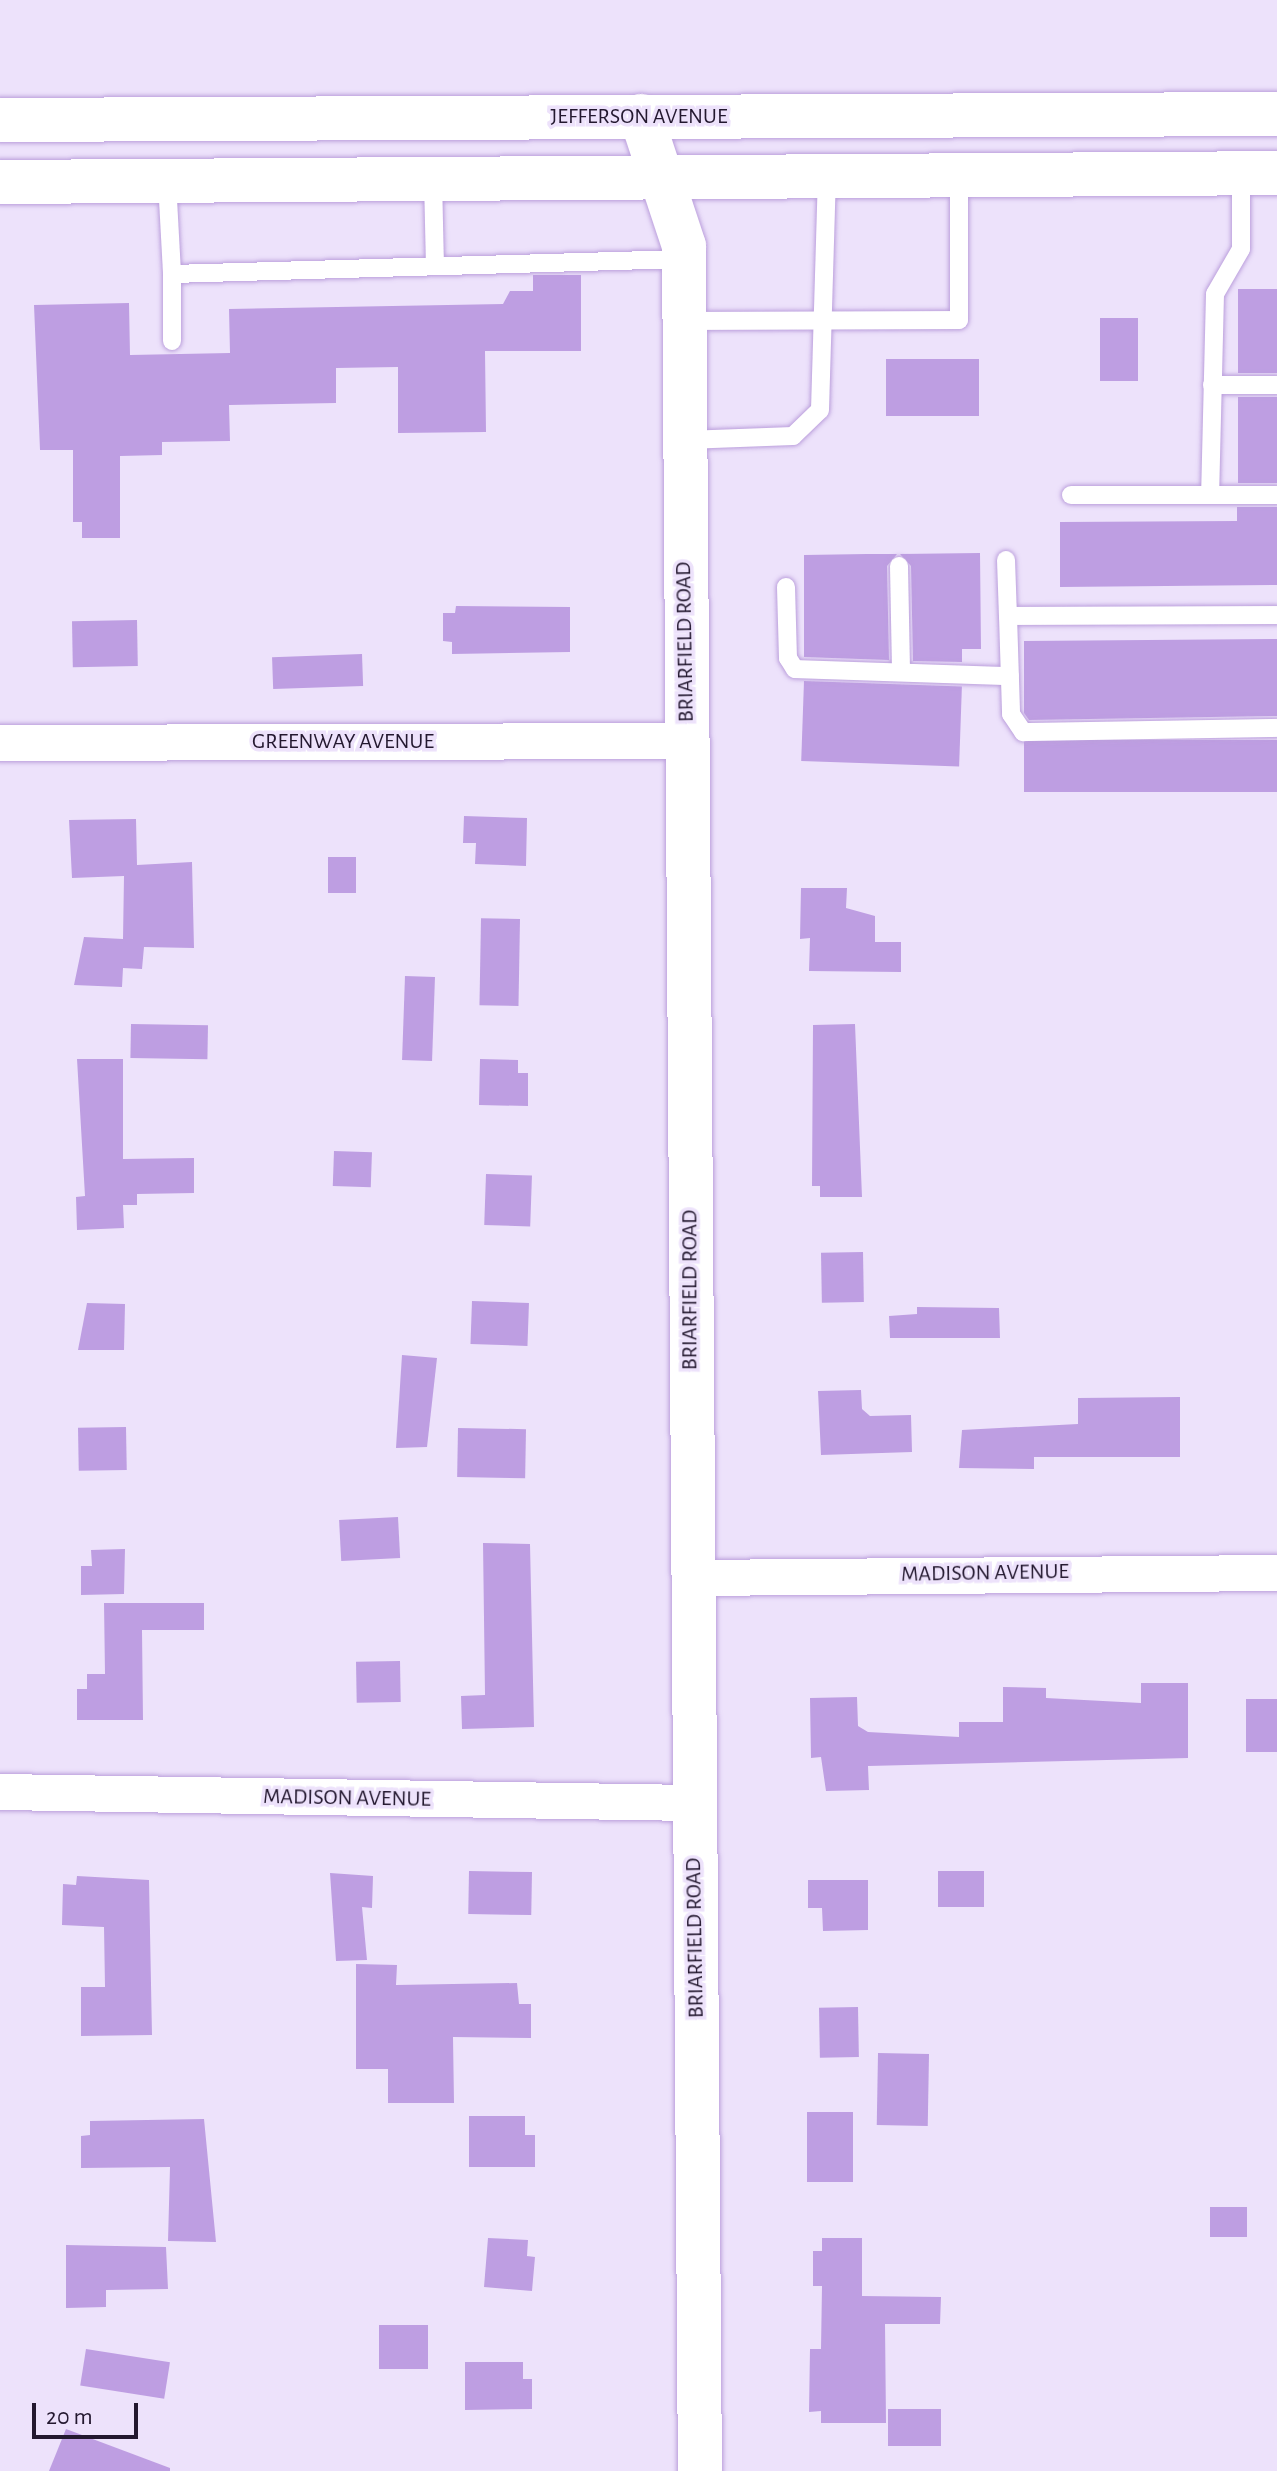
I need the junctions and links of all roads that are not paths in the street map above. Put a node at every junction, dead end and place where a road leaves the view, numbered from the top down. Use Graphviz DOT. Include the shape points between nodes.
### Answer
graph roads {
  1 [pos="1277,114"];
  2 [pos="641,116"];
  3 [pos="0,120"];
  4 [pos="1259,173"];
  5 [pos="828,174"];
  6 [pos="959,174"];
  7 [pos="665,176"];
  8 [pos="433,178"];
  9 [pos="167,181"];
  10 [pos="0,182"];
  11 [pos="683,259"];
  12 [pos="435,264"];
  13 [pos="172,274"];
  14 [pos="824,320"];
  15 [pos="683,321"];
  16 [pos="172,341"];
  17 [pos="1212,385"];
  18 [pos="1277,385"];
  19 [pos="683,440"];
  20 [pos="1071,495"];
  21 [pos="1210,495"];
  22 [pos="1277,495"];
  23 [pos="1006,560"];
  24 [pos="899,566"];
  25 [pos="786,587"];
  26 [pos="1277,615"];
  27 [pos="1008,616"];
  28 [pos="901,672"];
  29 [pos="1010,676"];
  30 [pos="1277,728"];
  31 [pos="686,741"];
  32 [pos="0,743"];
  33 [pos="1277,1573"];
  34 [pos="693,1578"];
  35 [pos="0,1792"];
  36 [pos="694,1803"];
  37 [pos="700,2471"];
  1 -- 2 [label="main road, JEFFERSON AVENUE"];
  2 -- 3 [label="main road, JEFFERSON AVENUE"];
  2 -- 7 [label="main road, BRIARFIELD ROAD"];
  4 -- 6 [label="main road"];
  4 -- 17 [label="lane" via="1241,249 1215,294"];
  5 -- 6 [label="main road"];
  5 -- 7 [label="main road"];
  5 -- 14 [label="lane"];
  6 -- 14 [label="lane" via="959,320"];
  7 -- 8 [label="main road"];
  7 -- 11 [label="main road, BRIARFIELD ROAD"];
  8 -- 9 [label="main road"];
  8 -- 12 [label="lane"];
  9 -- 10 [label="main road"];
  9 -- 13 [label="lane"];
  11 -- 12 [label="lane"];
  11 -- 15 [label="main road, BRIARFIELD ROAD"];
  12 -- 13 [label="lane"];
  13 -- 16 [label="lane"];
  14 -- 15 [label="lane"];
  14 -- 19 [label="lane" via="820,410 793,436"];
  15 -- 19 [label="main road, BRIARFIELD ROAD"];
  17 -- 18 [label="lane"];
  17 -- 21 [label="lane"];
  19 -- 31 [label="main road, BRIARFIELD ROAD"];
  20 -- 21 [label="lane"];
  21 -- 22 [label="lane"];
  23 -- 27 [label="lane"];
  24 -- 28 [label="lane"];
  25 -- 28 [label="lane" via="788,658 795,669"];
  26 -- 27 [label="lane"];
  27 -- 29 [label="lane"];
  28 -- 29 [label="lane"];
  29 -- 30 [label="lane" via="1011,714 1023,732"];
  31 -- 32 [label="street, GREENWAY AVENUE"];
  31 -- 34 [label="main road, BRIARFIELD ROAD"];
  33 -- 34 [label="street, MADISON AVENUE"];
  34 -- 36 [label="main road, BRIARFIELD ROAD"];
  35 -- 36 [label="street, MADISON AVENUE"];
  36 -- 37 [label="main road, BRIARFIELD ROAD"];
}
